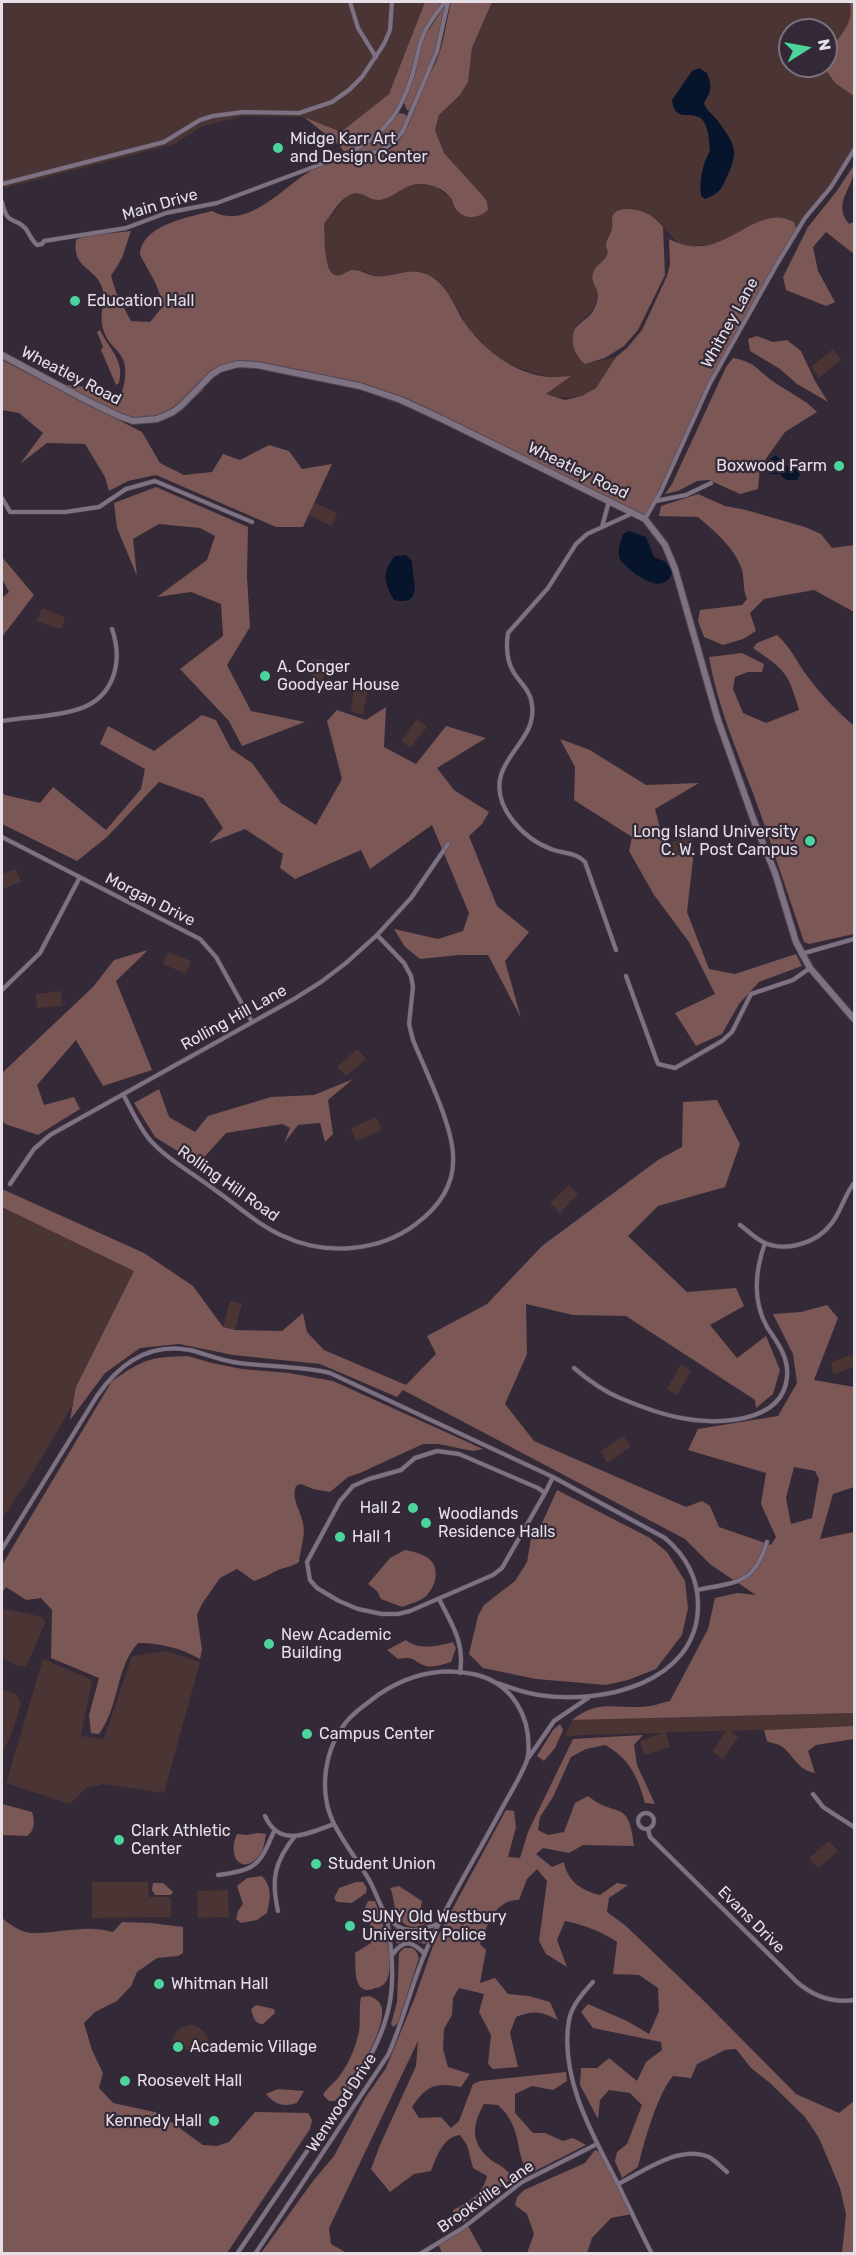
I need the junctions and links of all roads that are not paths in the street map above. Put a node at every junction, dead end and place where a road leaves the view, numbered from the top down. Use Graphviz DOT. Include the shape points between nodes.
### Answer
graph roads {
  1 [pos="350,2"];
  2 [pos="392,2"];
  3 [pos="447,2"];
  4 [pos="376,57"];
  5 [pos="855,150"];
  6 [pos="343,156"];
  7 [pos="2,184"];
  8 [pos="2,202"];
  9 [pos="2,355"];
  10 [pos="711,483"];
  11 [pos="2,498"];
  12 [pos="610,501"];
  13 [pos="655,501"];
  14 [pos="633,513"];
  15 [pos="645,519"];
  16 [pos="252,522"];
  17 [pos="602,527"];
  18 [pos="112,630"];
  19 [pos="2,721"];
  20 [pos="2,837"];
  21 [pos="448,844"];
  22 [pos="80,877"];
  23 [pos="377,935"];
  24 [pos="855,939"];
  25 [pos="616,950"];
  26 [pos="801,954"];
  27 [pos="810,968"];
  28 [pos="626,976"];
  29 [pos="2,990"];
  30 [pos="855,1018"];
  31 [pos="252,1022"];
  32 [pos="123,1094"];
  33 [pos="10,1184"];
  34 [pos="855,1184"];
  35 [pos="740,1225"];
  36 [pos="765,1243"];
  37 [pos="574,1368"];
  38 [pos="553,1477"];
  39 [pos="545,1493"];
  40 [pos="767,1542"];
  41 [pos="2,1549"];
  42 [pos="697,1590"];
  43 [pos="440,1599"];
  44 [pos="460,1673"];
  45 [pos="494,1682"];
  46 [pos="589,1698"];
  47 [pos="528,1758"];
  48 [pos="813,1794"];
  49 [pos="265,1816"];
  50 [pos="334,1824"];
  51 [pos="855,1827"];
  52 [pos="648,1829"];
  53 [pos="274,1831"];
  54 [pos="295,1836"];
  55 [pos="218,1875"];
  56 [pos="278,1911"];
  57 [pos="387,1918"];
  58 [pos="438,1924"];
  59 [pos="393,1954"];
  60 [pos="425,1954"];
  61 [pos="593,1982"];
  62 [pos="855,2000"];
  63 [pos="597,2144"];
  64 [pos="727,2172"];
  65 [pos="618,2184"];
  66 [pos="237,2253"];
  67 [pos="255,2253"];
  68 [pos="420,2253"];
  69 [pos="652,2253"];
  1 -- 4 [label="street" via="358,28"];
  2 -- 4 [label="street" via="390,30"];
  3 -- 6 [label="street, Main Drive" via="425,31 400,108 363,146"];
  3 -- 6 [label="street, Main Drive" via="437,51 403,131 384,150"];
  4 -- 7 [label="street" via="350,90 314,110 213,116 165,142"];
  5 -- 13 [label="street, Whitney Lane" via="777,264 710,383"];
  6 -- 8 [label="street, Main Drive" via="217,203 166,213 126,228 63,236 37,245 23,226 6,217"];
  9 -- 12 [label="main road, Wheatley Road" via="133,421 157,419 173,412 211,375 238,364 360,386 412,405"];
  10 -- 13 [label="street" via="686,495"];
  11 -- 16 [label="street" via="10,512 65,512 99,507 126,489 155,481"];
  12 -- 14 [label="main road, Wheatley Road"];
  12 -- 17 [label="street"];
  13 -- 15 [label="street, Whitney Lane"];
  14 -- 15 [label="main road, Wheatley Road"];
  14 -- 17 [label="street"];
  15 -- 26 [label="main road, Wheatley Road" via="665,545 675,568 718,720"];
  17 -- 25 [label="street" via="576,544 548,588 508,633 509,663 530,696 532,717 527,734 502,773 500,789 506,811 528,836 585,862"];
  18 -- 19 [label="street" via="117,644 117,667 106,689 93,702 70,712"];
  20 -- 22 [label="street, Morgan Drive"];
  21 -- 23 [label="street, Rolling Hill Lane" via="411,898"];
  22 -- 29 [label="street" via="40,953"];
  22 -- 31 [label="street, Morgan Drive" via="200,939 216,957"];
  23 -- 31 [label="street, Rolling Hill Lane" via="321,982"];
  23 -- 32 [label="street, Rolling Hill Road" via="411,976 409,1024 448,1130 453,1156 449,1184 440,1201 411,1228 373,1244 349,1248 318,1247 281,1236 152,1142"];
  24 -- 26 [label="street"];
  26 -- 27 [label="main road, Wheatley Road"];
  27 -- 28 [label="street" via="793,980 751,994 732,1032 675,1068 658,1064"];
  27 -- 30 [label="main road, Wheatley Road"];
  31 -- 32 [label="street, Rolling Hill Lane"];
  32 -- 33 [label="street, Rolling Hill Lane" via="50,1134 34,1149"];
  34 -- 36 [label="street" via="832,1224 817,1237 794,1246"];
  35 -- 36 [label="street"];
  36 -- 37 [label="street" via="757,1269 757,1296 764,1320 783,1353 788,1375 781,1395 766,1410 729,1420 678,1418 618,1398"];
  38 -- 39 [label="street"];
  38 -- 41 [label="street" via="330,1373 238,1363 192,1351 164,1349 134,1359 110,1377"];
  38 -- 42 [label="street" via="665,1538 688,1564"];
  39 -- 43 [label="street" via="502,1568"];
  39 -- 43 [label="street" via="445,1451 424,1454 401,1470 361,1482 345,1494 307,1562 310,1580 317,1588 358,1609 382,1614 404,1612"];
  40 -- 42 [label="street" via="750,1575 741,1581"];
  42 -- 46 [label="street" via="694,1629 686,1648 670,1667 645,1682"];
  43 -- 44 [label="street" via="460,1643"];
  44 -- 45 [label="street"];
  44 -- 50 [label="street" via="431,1673 399,1683 347,1721 332,1749 326,1773 326,1798"];
  45 -- 46 [label="street" via="538,1695"];
  45 -- 47 [label="street" via="512,1697 527,1721"];
  46 -- 47 [label="street, Wenwood Drive" via="554,1721"];
  47 -- 58 [label="street, Wenwood Drive"];
  48 -- 51 [label="street" via="823,1807"];
  49 -- 53 [label="street"];
  50 -- 54 [label="street"];
  50 -- 57 [label="street" via="371,1883"];
  52 -- 52 [label="street, Evans Drive" via="653,1817 642,1814 639,1826"];
  52 -- 62 [label="street, Evans Drive" via="650,1836 797,1982 828,1999"];
  53 -- 54 [label="street"];
  53 -- 55 [label="street" via="259,1862"];
  54 -- 56 [label="street" via="273,1880"];
  57 -- 58 [label="street" via="406,1930"];
  57 -- 59 [label="street"];
  58 -- 60 [label="street, Wenwood Drive"];
  59 -- 60 [label="street" via="408,1942 415,1943"];
  59 -- 66 [label="street" via="391,1999 373,2053"];
  60 -- 67 [label="street, Wenwood Drive" via="388,2055"];
  61 -- 63 [label="street" via="571,2012 568,2033 573,2082"];
  63 -- 65 [label="street"];
  63 -- 68 [label="street, Brookville Lane" via="522,2182 462,2228"];
  64 -- 65 [label="street" via="706,2156 683,2154"];
  65 -- 69 [label="street"];
}
